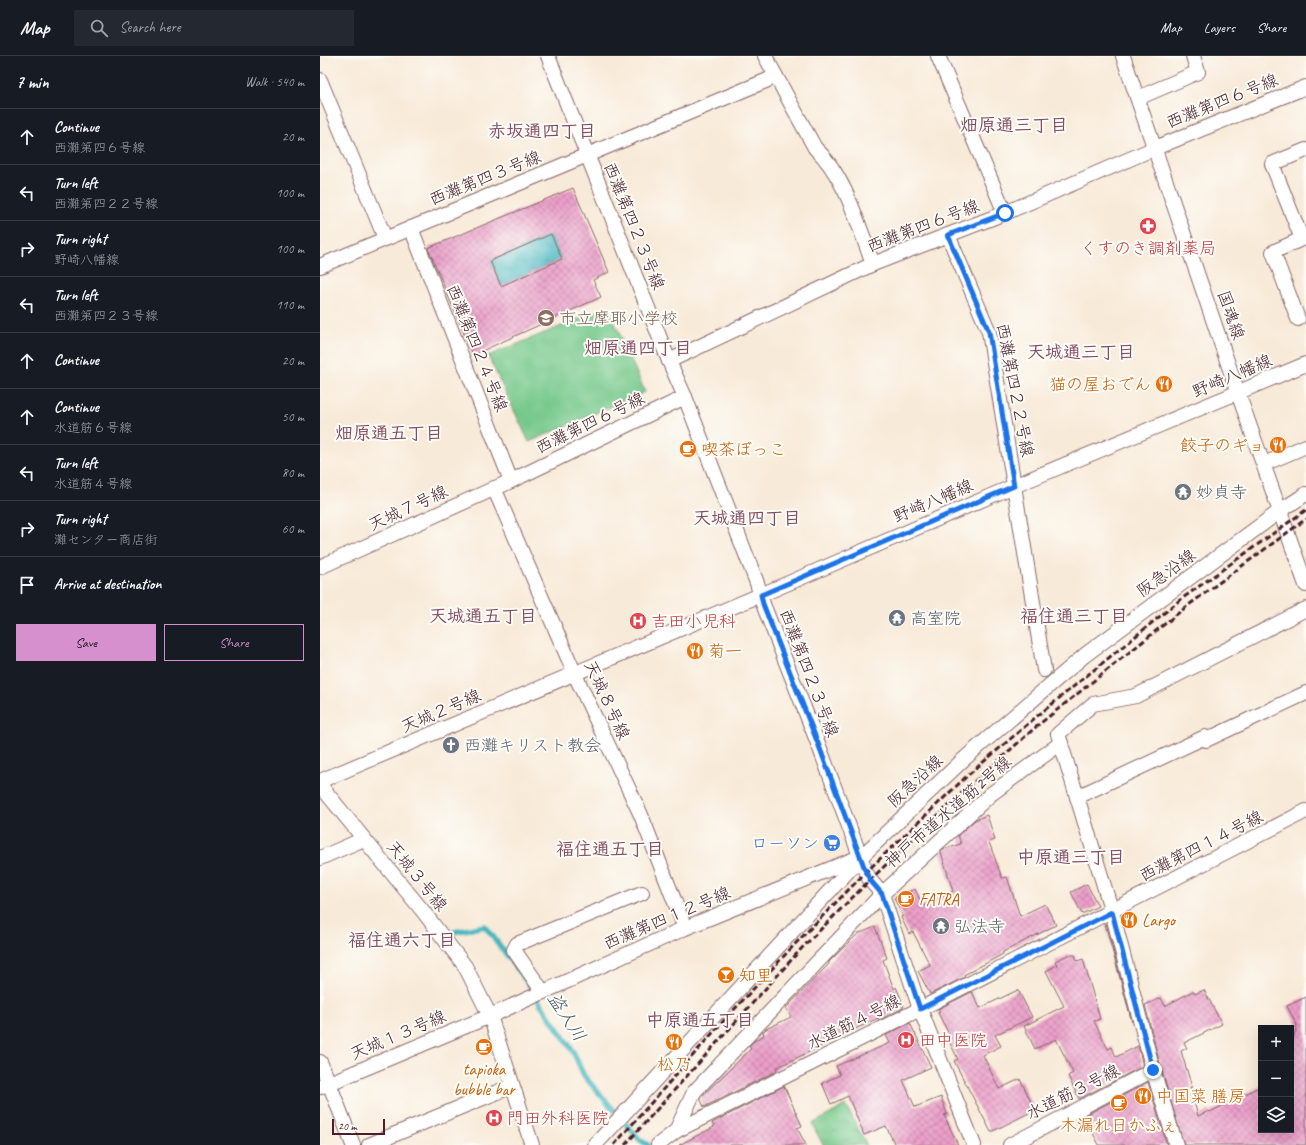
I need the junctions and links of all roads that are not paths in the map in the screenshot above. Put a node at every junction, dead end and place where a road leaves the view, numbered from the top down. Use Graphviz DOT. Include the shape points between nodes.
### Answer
graph roads {
  1 [pos="548,56"];
  2 [pos="765,56"];
  3 [pos="938,56"];
  4 [pos="1123,56"];
  5 [pos="1193,56"];
  6 [pos="776,77"];
  7 [pos="320,80"];
  8 [pos="1306,87"];
  9 [pos="1138,98"];
  10 [pos="1155,148"];
  11 [pos="1306,150"];
  12 [pos="587,156"];
  13 [pos="1005,213"];
  14 [pos="411,228"];
  15 [pos="948,235"];
  16 [pos="386,238"];
  17 [pos="1304,238"];
  18 [pos="873,264"];
  19 [pos="320,266"];
  20 [pos="1298,319"];
  21 [pos="669,361"];
  22 [pos="1306,364"];
  23 [pos="1238,393"];
  24 [pos="685,397"];
  25 [pos="1306,446"];
  26 [pos="1264,464"];
  27 [pos="511,481"];
  28 [pos="1014,486"];
  29 [pos="494,488"];
  30 [pos="1306,494"];
  31 [pos="1280,511"];
  32 [pos="320,568"];
  33 [pos="1306,585"];
  34 [pos="761,595"];
  35 [pos="1306,609"];
  36 [pos="1044,670"];
  37 [pos="575,674"];
  38 [pos="1306,692"];
  39 [pos="1060,743"];
  40 [pos="320,781"];
  41 [pos="320,785"];
  42 [pos="1077,797"];
  43 [pos="1306,811"];
  44 [pos="364,839"];
  45 [pos="861,857"];
  46 [pos="320,858"];
  47 [pos="642,893"];
  48 [pos="882,894"];
  49 [pos="1113,915"];
  50 [pos="685,928"];
  51 [pos="542,992"];
  52 [pos="920,1009"];
  53 [pos="490,1016"];
  54 [pos="320,1062"];
  55 [pos="1153,1070"];
  56 [pos="325,1085"];
  57 [pos="512,1086"];
  58 [pos="676,1131"];
  59 [pos="660,1144"];
  60 [pos="353,1145"];
  61 [pos="369,1145"];
  62 [pos="532,1145"];
  63 [pos="595,1145"];
  64 [pos="974,1145"];
  65 [pos="1010,1145"];
  66 [pos="1176,1145"];
  1 -- 12 [label="street, 西灘第四２３号線"];
  2 -- 6 [label="street"];
  3 -- 13 [label="street"];
  4 -- 9 [label="street, 国魂線"];
  5 -- 9 [label="street" via="1198,72"];
  6 -- 12 [label="street, 西灘第四３号線"];
  6 -- 18 [label="street" via="815,148 825,157 848,197"];
  7 -- 16 [label="street"];
  8 -- 10 [label="street, 西灘第四６号線"];
  9 -- 10 [label="street, 国魂線"];
  10 -- 13 [label="street, 西灘第四６号線"];
  10 -- 23 [label="street, 国魂線"];
  11 -- 17 [label="street" via="1272,164"];
  12 -- 14 [label="street, 西灘第四３号線"];
  12 -- 21 [label="street, 西灘第四２３号線"];
  13 -- 15 [label="street, 西灘第四６号線"];
  14 -- 16 [label="street, 西灘第四３号線"];
  14 -- 27 [label="street, 西灘第四２４号線"];
  15 -- 18 [label="street, 西灘第四６号線"];
  15 -- 28 [label="street, 西灘第四２２号線" via="989,332"];
  16 -- 19 [label="street, 西灘第四３号線"];
  17 -- 20 [label="street" via="1273,252"];
  18 -- 21 [label="street, 西灘第四６号線"];
  21 -- 24 [label="street, 西灘第四２３号線"];
  22 -- 23 [label="street, 野崎八幡線"];
  23 -- 26 [label="street, 国魂線"];
  23 -- 28 [label="street, 野崎八幡線"];
  24 -- 27 [label="street, 西灘第四６号線"];
  24 -- 34 [label="street, 西灘第四２３号線"];
  25 -- 26 [label="street"];
  26 -- 31 [label="street, 国魂線"];
  27 -- 29 [label="street, 天城７号線"];
  28 -- 34 [label="street, 野崎八幡線"];
  28 -- 36 [label="street, 西灘第四２２号線"];
  29 -- 32 [label="street, 天城７号線"];
  29 -- 37 [label="street, 天城８号線"];
  30 -- 31 [label="street, 阪急沿線"];
  31 -- 33 [label="street, 国魂線"];
  31 -- 45 [label="street, 阪急沿線" via="1085,655 964,759"];
  34 -- 37 [label="street, 野崎八幡線"];
  34 -- 45 [label="street, 西灘第四２３号線"];
  35 -- 39 [label="street" via="1136,696 1093,704 1058,734"];
  37 -- 40 [label="street, 天城２号線"];
  37 -- 50 [label="street, 天城８号線" via="641,815"];
  38 -- 42 [label="street"];
  39 -- 42 [label="street"];
  39 -- 48 [label="street, 神戸市道水道筋2号線" via="991,794"];
  41 -- 44 [label="street, 天城３号線"];
  42 -- 49 [label="street"];
  43 -- 49 [label="street, 西灘第四１４号線"];
  44 -- 46 [label="street"];
  44 -- 53 [label="street, 天城３号線" via="464,966"];
  45 -- 48 [label="street, 西灘第四２３号線" via="870,880"];
  45 -- 50 [label="street, 西灘第四１２号線"];
  45 -- 63 [label="street, 阪急沿線"];
  47 -- 51 [label="street" via="517,944 514,950"];
  48 -- 52 [label="street"];
  48 -- 58 [label="street, 神戸市道水道筋2号線" via="694,1092"];
  49 -- 52 [label="street, 水道筋４号線"];
  49 -- 55 [label="street"];
  50 -- 51 [label="street, 西灘第四１２号線"];
  51 -- 53 [label="street, 西灘第四１２号線"];
  52 -- 58 [label="street, 水道筋４号線"];
  52 -- 64 [label="street"];
  53 -- 56 [label="street, 天城１３号線"];
  53 -- 57 [label="street, 天城３号線"];
  54 -- 56 [label="street"];
  55 -- 65 [label="street, 水道筋３号線"];
  55 -- 66 [label="street"];
  56 -- 60 [label="street"];
  57 -- 61 [label="street"];
  57 -- 62 [label="street, 天城３号線"];
  58 -- 59 [label="street, 神戸市道水道筋2号線"];
}
